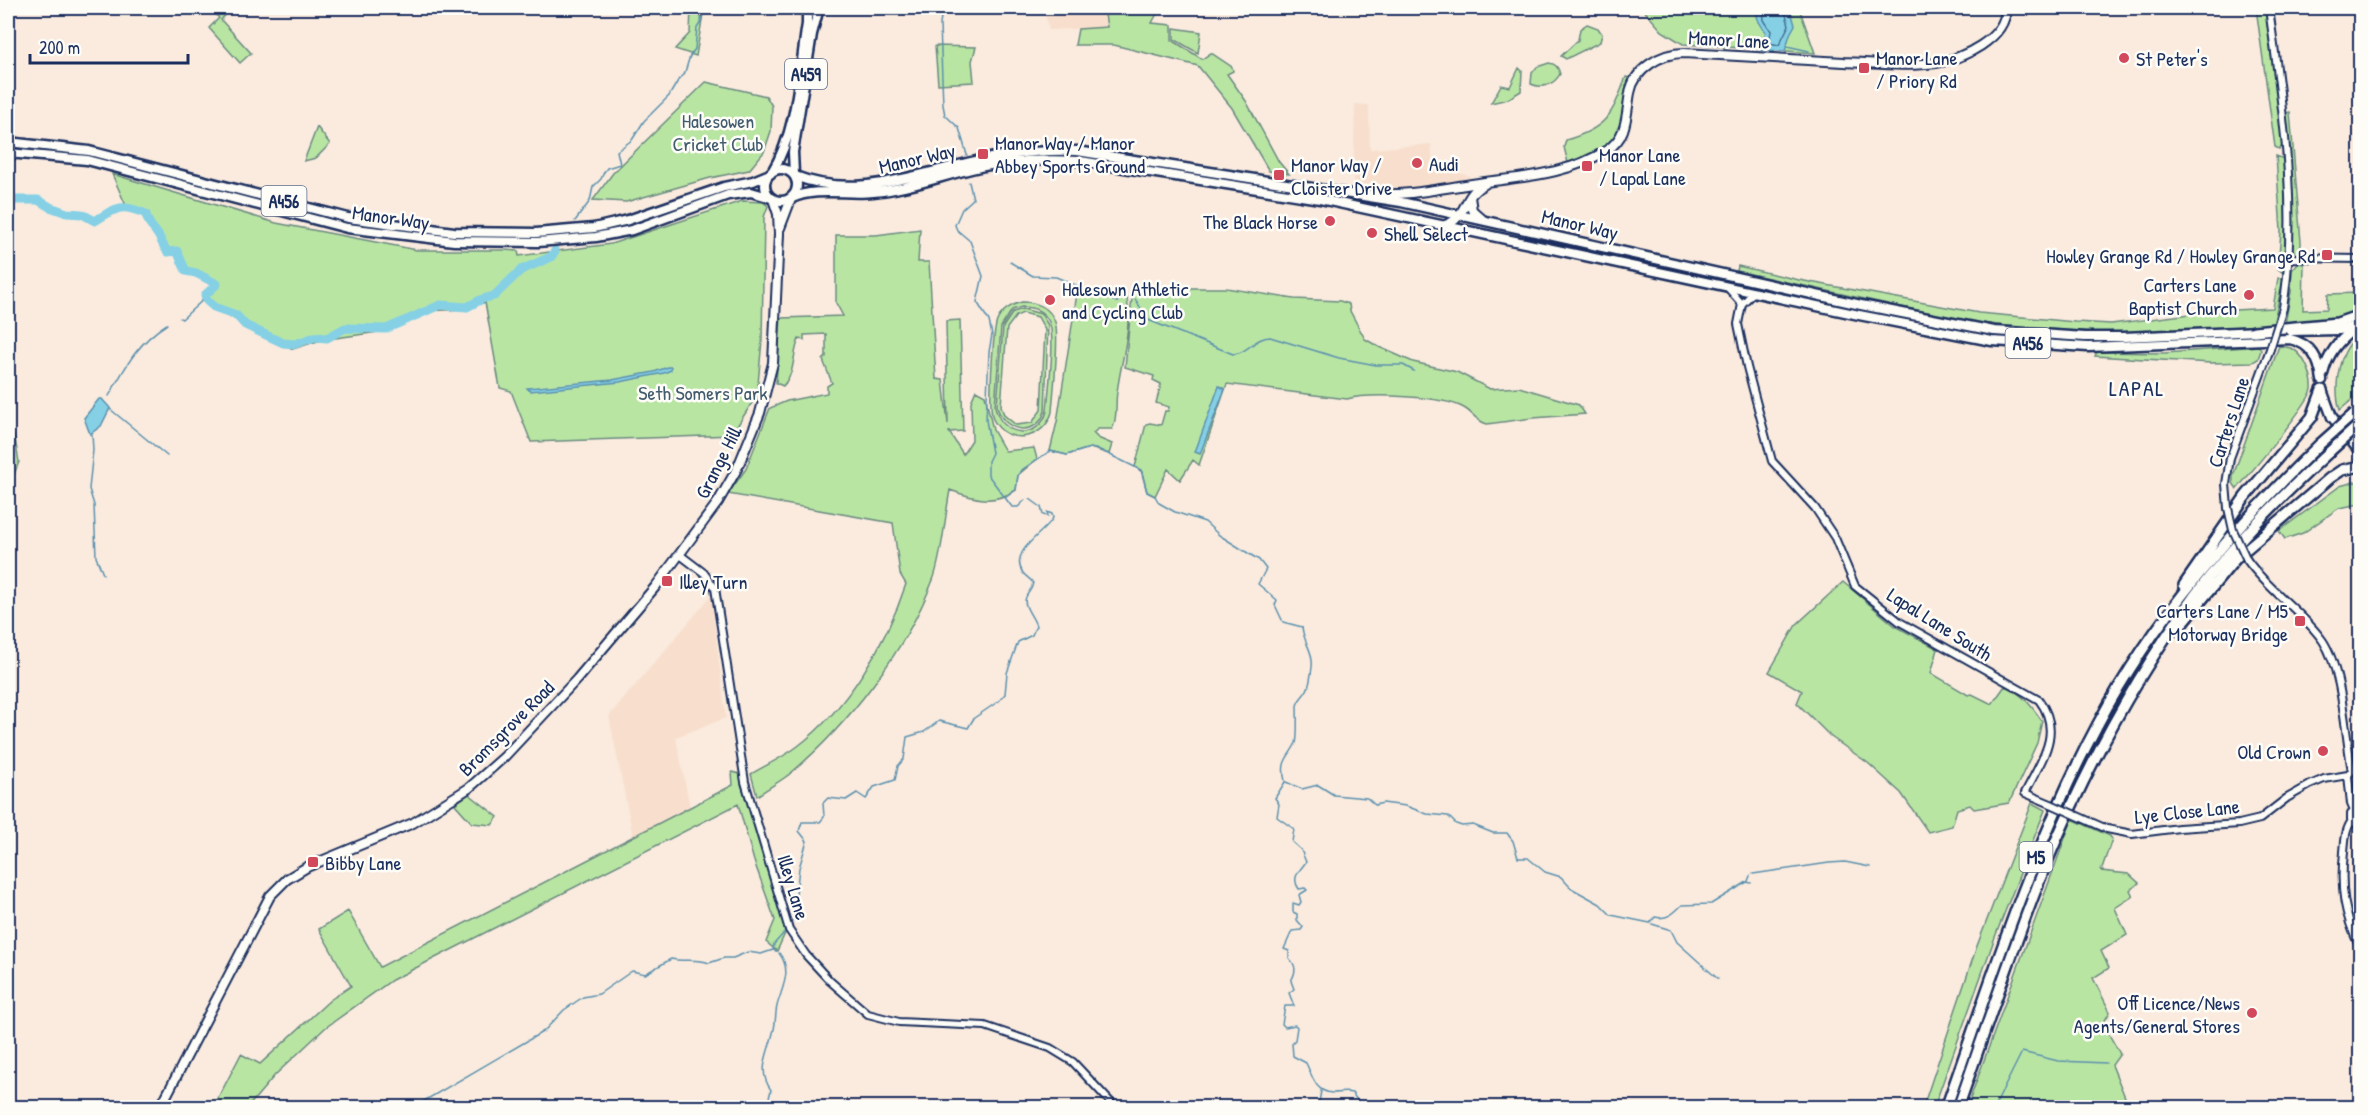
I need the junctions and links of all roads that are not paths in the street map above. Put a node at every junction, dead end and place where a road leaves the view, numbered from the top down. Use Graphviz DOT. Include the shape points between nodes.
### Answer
graph roads {
  1 [pos="807,8"];
  2 [pos="819,8"];
  3 [pos="2006,8"];
  4 [pos="2269,8"];
  5 [pos="8,142"];
  6 [pos="8,153"];
  7 [pos="771,173"];
  8 [pos="794,175"];
  9 [pos="1489,182"];
  10 [pos="1463,186"];
  11 [pos="1471,192"];
  12 [pos="1356,194"];
  13 [pos="772,198"];
  14 [pos="791,198"];
  15 [pos="1461,214"];
  16 [pos="1483,219"];
  17 [pos="1444,225"];
  18 [pos="779,234"];
  19 [pos="2289,258"];
  20 [pos="2361,259"];
  21 [pos="1726,287"];
  22 [pos="1754,292"];
  23 [pos="1742,304"];
  24 [pos="2361,315"];
  25 [pos="2360,325"];
  26 [pos="2254,331"];
  27 [pos="2322,385"];
  28 [pos="2358,411"];
  29 [pos="2361,424"];
  30 [pos="2361,452"];
  31 [pos="2361,466"];
  32 [pos="679,554"];
  33 [pos="2162,622"];
  34 [pos="2151,660"];
  35 [pos="2348,775"];
  36 [pos="2025,793"];
  37 [pos="2357,811"];
  38 [pos="2352,821"];
  39 [pos="2360,823"];
  40 [pos="2361,948"];
  41 [pos="160,1107"];
  42 [pos="1116,1107"];
  43 [pos="1946,1107"];
  44 [pos="1958,1107"];
  1 -- 7 [label="main road" via="791,128 782,156"];
  2 -- 8 [label="main road, A459" via="794,152"];
  3 -- 9 [label="main road, Manor Lane" via="2003,22 1987,40 1964,54 1937,63 1669,55 1654,62 1636,79 1629,94 1626,123 1609,150 1563,170"];
  4 -- 19 [label="street, Carters Lane" via="2287,152"];
  5 -- 7 [label="main road, Manor Way / A456" via="89,151 348,218 454,232 536,233 594,228"];
  6 -- 13 [label="main road, Manor Way / A456" via="87,160 347,228 454,241 538,242 596,237 632,230 728,195 751,192"];
  7 -- 8 [label="main road, A456" via="782,169"];
  7 -- 13 [label="main road" via="765,186"];
  8 -- 12 [label="main road, Manor Way / A456" via="822,184 870,185 1041,150 1119,157"];
  8 -- 14 [label="main road" via="798,186"];
  9 -- 10 [label="main road, Manor Lane"];
  9 -- 11 [label="main road, Manor Lane"];
  10 -- 11 [label="main road"];
  10 -- 12 [label="main road, Manor Lane" via="1402,195"];
  11 -- 15 [label="main road"];
  11 -- 16 [label="main road" via="1472,210"];
  12 -- 15 [label="main road, Manor Way / A456"];
  13 -- 14 [label="main road, A456"];
  13 -- 18 [label="main road, Grange Hill"];
  14 -- 17 [label="main road, Manor Way / A456" via="808,192 904,188 1009,162 1070,160 1320,199"];
  14 -- 18 [label="main road, Grange Hill"];
  15 -- 16 [label="main road, Manor Way / A456"];
  15 -- 17 [label="main road"];
  16 -- 26 [label="main road, Manor Way / A456" via="1871,307 1994,330 2085,337"];
  17 -- 21 [label="main road, Manor Way / A456"];
  18 -- 32 [label="main road, Grange Hill" via="773,363 760,413 737,469"];
  19 -- 20 [label="street"];
  19 -- 35 [label="street, Carters Lane, bridge" via="2283,308 2230,458 2228,508 2247,560 2331,654 2350,753 2352,771"];
  21 -- 22 [label="main road, Manor Way / A456"];
  21 -- 23 [label="street"];
  22 -- 23 [label="street"];
  22 -- 27 [label="main road, Manor Way / A456" via="1992,341 2088,347 2290,339 2311,350 2320,366"];
  23 -- 36 [label="street, Lapal Lane South" via="1738,324 1772,461 1815,508 1835,538 1855,586 1886,614 2024,691 2046,710 2051,737"];
  24 -- 26 [label="highway" via="2337,323"];
  25 -- 26 [label="main road, Manor Way / A456" via="2339,330"];
  25 -- 27 [label="main road" via="2331,352"];
  27 -- 30 [label="main road, Manor Way" via="2331,417"];
  27 -- 33 [label="highway" via="2312,417 2245,497"];
  28 -- 33 [label="highway, M5, bridge" via="2235,531"];
  29 -- 34 [label="highway, M5, bridge" via="2286,492 2220,564"];
  31 -- 34 [label="highway" via="2336,474 2255,540"];
  32 -- 41 [label="main road, Bromsgrove Road" via="577,679 504,757 469,788 413,823 287,879 264,907"];
  32 -- 42 [label="street, Illey Lane" via="704,573 715,588 745,782 789,930 809,960 868,1014 899,1022 985,1026 1050,1048 1073,1062"];
  33 -- 43 [label="highway, M5" via="2099,722 2053,817"];
  34 -- 44 [label="highway, M5" via="2106,736 2055,843"];
  35 -- 36 [label="street, Lye Close Lane, bridge" via="2310,785 2260,819 2132,834 2107,830"];
  35 -- 37 [label="street, Carters Lane" via="2351,804"];
  37 -- 38 [label="street" via="2350,816"];
  38 -- 39 [label="street"];
  38 -- 40 [label="street" via="2344,843 2342,890 2348,920"];
}
